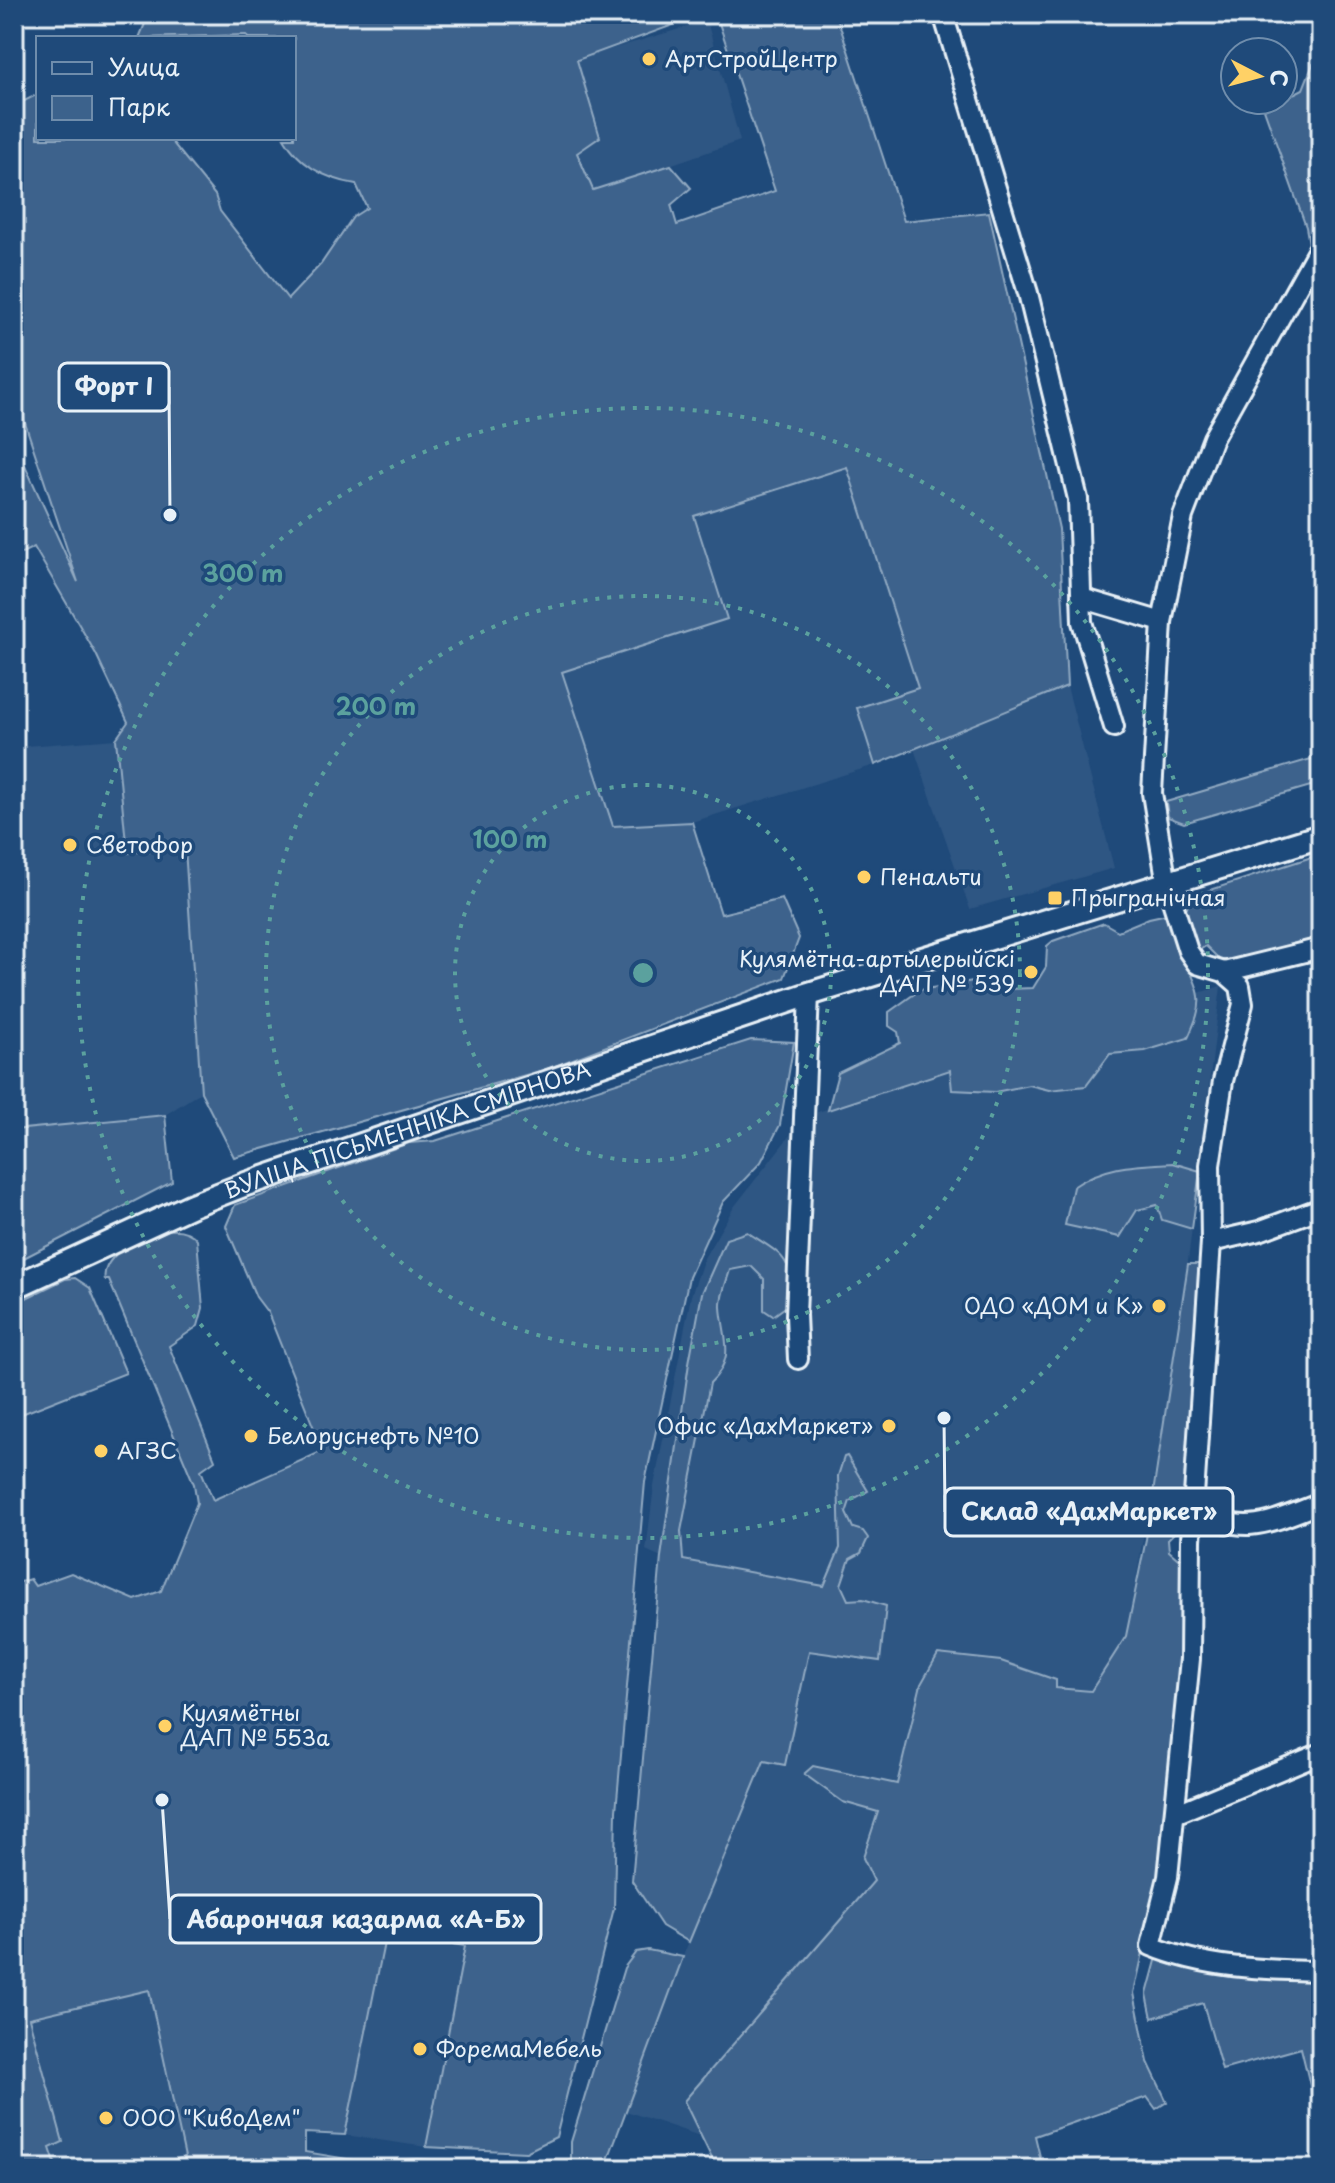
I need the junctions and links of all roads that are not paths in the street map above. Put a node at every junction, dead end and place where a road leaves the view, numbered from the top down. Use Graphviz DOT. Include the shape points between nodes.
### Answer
graph roads {
  1 [pos="943,14"];
  2 [pos="1321,244"];
  3 [pos="1081,598"];
  4 [pos="1162,622"];
  5 [pos="1114,727"];
  6 [pos="1321,836"];
  7 [pos="1167,885"];
  8 [pos="1321,948"];
  9 [pos="1224,972"];
  10 [pos="809,994"];
  11 [pos="1321,1208"];
  12 [pos="1211,1242"];
  13 [pos="14,1287"];
  14 [pos="798,1359"];
  15 [pos="1321,1503"];
  16 [pos="1194,1512"];
  17 [pos="1321,1753"];
  18 [pos="1175,1814"];
  19 [pos="1321,1971"];
  1 -- 3 [label="street" via="1028,293 1078,499"];
  2 -- 4 [label="street" via="1213,438 1183,516"];
  3 -- 4 [label="street"];
  3 -- 5 [label="street" via="1082,622"];
  4 -- 7 [label="street" via="1152,793"];
  6 -- 7 [label="main road, ВУЛІЦА ПІСЬМЕННІКА СМІРНОВА"];
  7 -- 9 [label="street" via="1188,951 1197,964"];
  7 -- 10 [label="main road, ВУЛІЦА ПІСЬМЕННІКА СМІРНОВА"];
  8 -- 9 [label="street"];
  9 -- 12 [label="street" via="1240,986 1243,1004 1223,1081 1210,1165"];
  10 -- 13 [label="main road, ВУЛІЦА ПІСЬМЕННІКА СМІРНОВА" via="246,1184"];
  10 -- 14 [label="street"];
  11 -- 12 [label="street"];
  12 -- 16 [label="street"];
  15 -- 16 [label="street" via="1256,1527 1224,1524"];
  16 -- 18 [label="street" via="1190,1659"];
  17 -- 18 [label="street"];
  18 -- 19 [label="street" via="1168,1877 1151,1946 1183,1960"];
}
